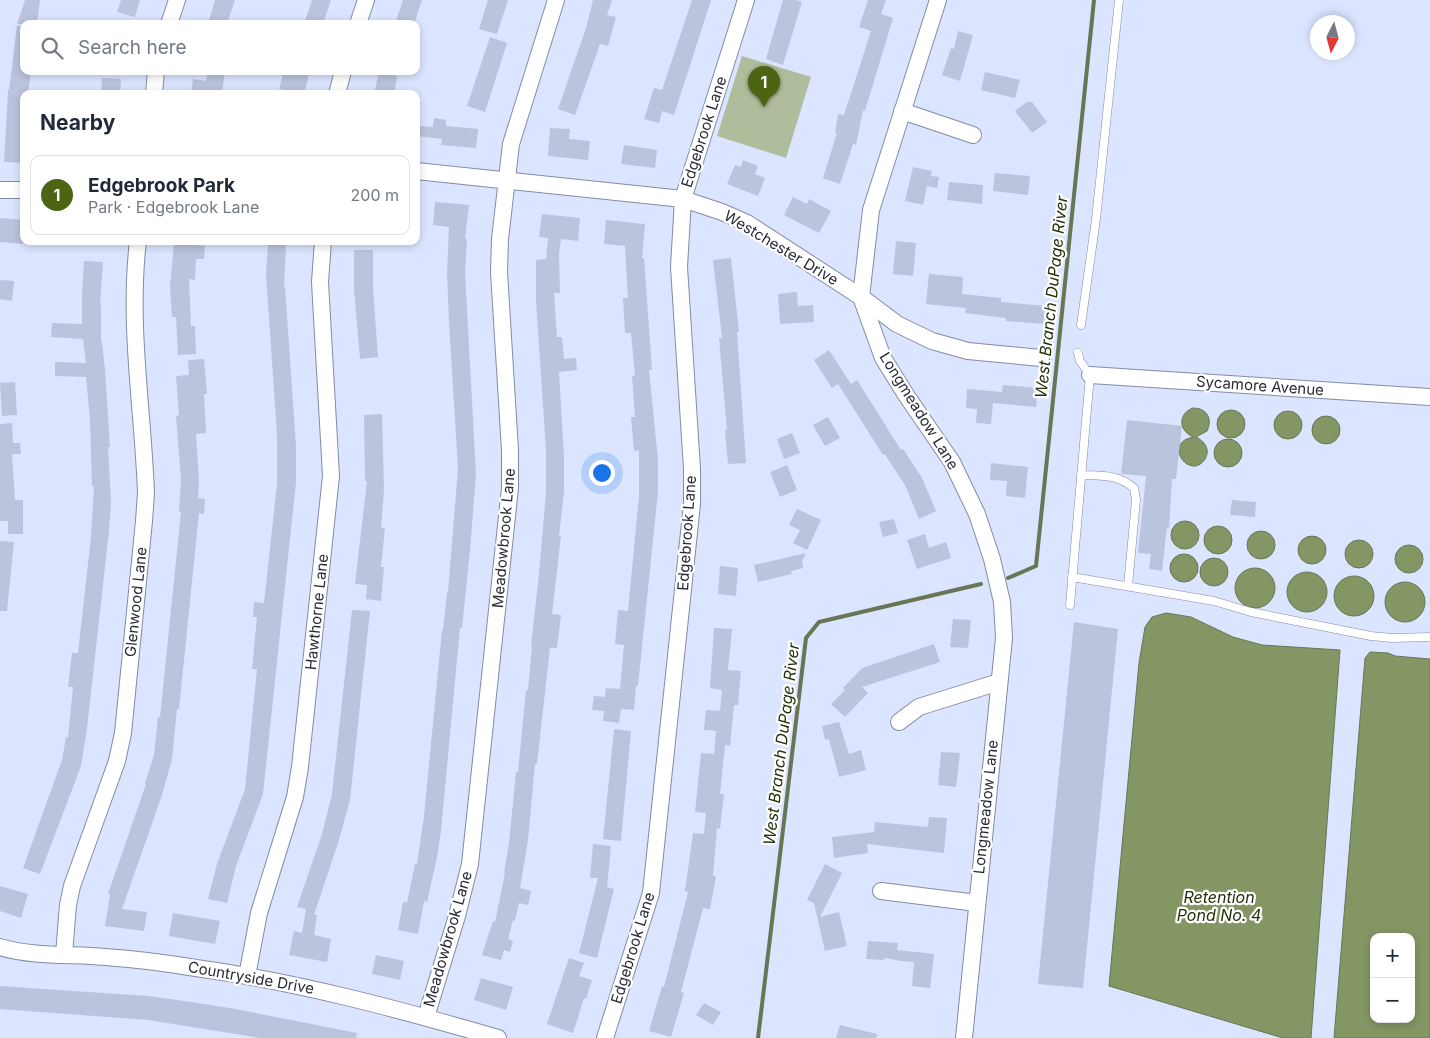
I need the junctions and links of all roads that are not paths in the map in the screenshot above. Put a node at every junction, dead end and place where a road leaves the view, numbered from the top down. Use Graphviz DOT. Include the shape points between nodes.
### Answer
graph roads {
  1 [pos="177,0"];
  2 [pos="366,0"];
  3 [pos="556,0"];
  4 [pos="746,0"];
  5 [pos="938,0"];
  6 [pos="1119,0"];
  7 [pos="170,20"];
  8 [pos="359,20"];
  9 [pos="156,75"];
  10 [pos="342,75"];
  11 [pos="154,90"];
  12 [pos="338,90"];
  13 [pos="902,111"];
  14 [pos="973,135"];
  15 [pos="420,171"];
  16 [pos="507,180"];
  17 [pos="0,190"];
  18 [pos="20,190"];
  19 [pos="682,199"];
  20 [pos="138,245"];
  21 [pos="323,245"];
  22 [pos="861,296"];
  23 [pos="1081,324"];
  24 [pos="1078,353"];
  25 [pos="1041,358"];
  26 [pos="1090,375"];
  27 [pos="1430,397"];
  28 [pos="1081,475"];
  29 [pos="1072,577"];
  30 [pos="1128,586"];
  31 [pos="1070,605"];
  32 [pos="1430,637"];
  33 [pos="1000,682"];
  34 [pos="899,722"];
  35 [pos="881,891"];
  36 [pos="977,903"];
  37 [pos="0,946"];
  38 [pos="64,954"];
  39 [pos="247,976"];
  40 [pos="426,1017"];
  41 [pos="498,1038"];
  42 [pos="605,1038"];
  43 [pos="964,1038"];
  1 -- 7 [label="street"];
  2 -- 8 [label="street"];
  3 -- 16 [label="street, Meadowbrook Lane" via="511,144"];
  4 -- 19 [label="street, Edgebrook Lane"];
  5 -- 13 [label="street, Longmeadow Lane"];
  6 -- 23 [label="lane" via="1096,220"];
  9 -- 11 [label="street"];
  10 -- 12 [label="street"];
  13 -- 14 [label="street"];
  13 -- 22 [label="street, Longmeadow Lane" via="871,210"];
  15 -- 16 [label="street, Westchester Drive"];
  16 -- 19 [label="street, Westchester Drive"];
  16 -- 40 [label="street, Meadowbrook Lane" via="499,272 510,488 470,864"];
  17 -- 18 [label="street"];
  19 -- 22 [label="street, Westchester Drive" via="746,223"];
  19 -- 42 [label="street, Edgebrook Lane" via="679,267 692,504 651,893"];
  20 -- 38 [label="street, Glenwood Lane" via="134,320 146,493 144,530 122,734 117,760 72,886"];
  21 -- 39 [label="street, Hawthorne Lane" via="320,282 331,476 328,518 295,797 259,913"];
  22 -- 25 [label="street, Westchester Drive" via="897,324 932,341 968,351"];
  22 -- 33 [label="street, Longmeadow Lane" via="883,358 952,462 977,514 1002,602 1004,638"];
  24 -- 26 [label="lane"];
  26 -- 27 [label="street, Sycamore Avenue"];
  26 -- 28 [label="lane"];
  28 -- 29 [label="lane"];
  28 -- 30 [label="lane" via="1113,476 1134,488 1136,500"];
  29 -- 30 [label="lane"];
  29 -- 31 [label="lane"];
  30 -- 32 [label="lane" via="1214,601 1250,612 1370,636"];
  33 -- 34 [label="street" via="919,707"];
  33 -- 36 [label="street, Longmeadow Lane"];
  35 -- 36 [label="street"];
  36 -- 43 [label="street, Longmeadow Lane"];
  37 -- 38 [label="street, Countryside Drive"];
  38 -- 39 [label="street, Countryside Drive" via="140,960"];
  39 -- 40 [label="street, Countryside Drive" via="334,993"];
  40 -- 41 [label="street, Countryside Drive"];
}
